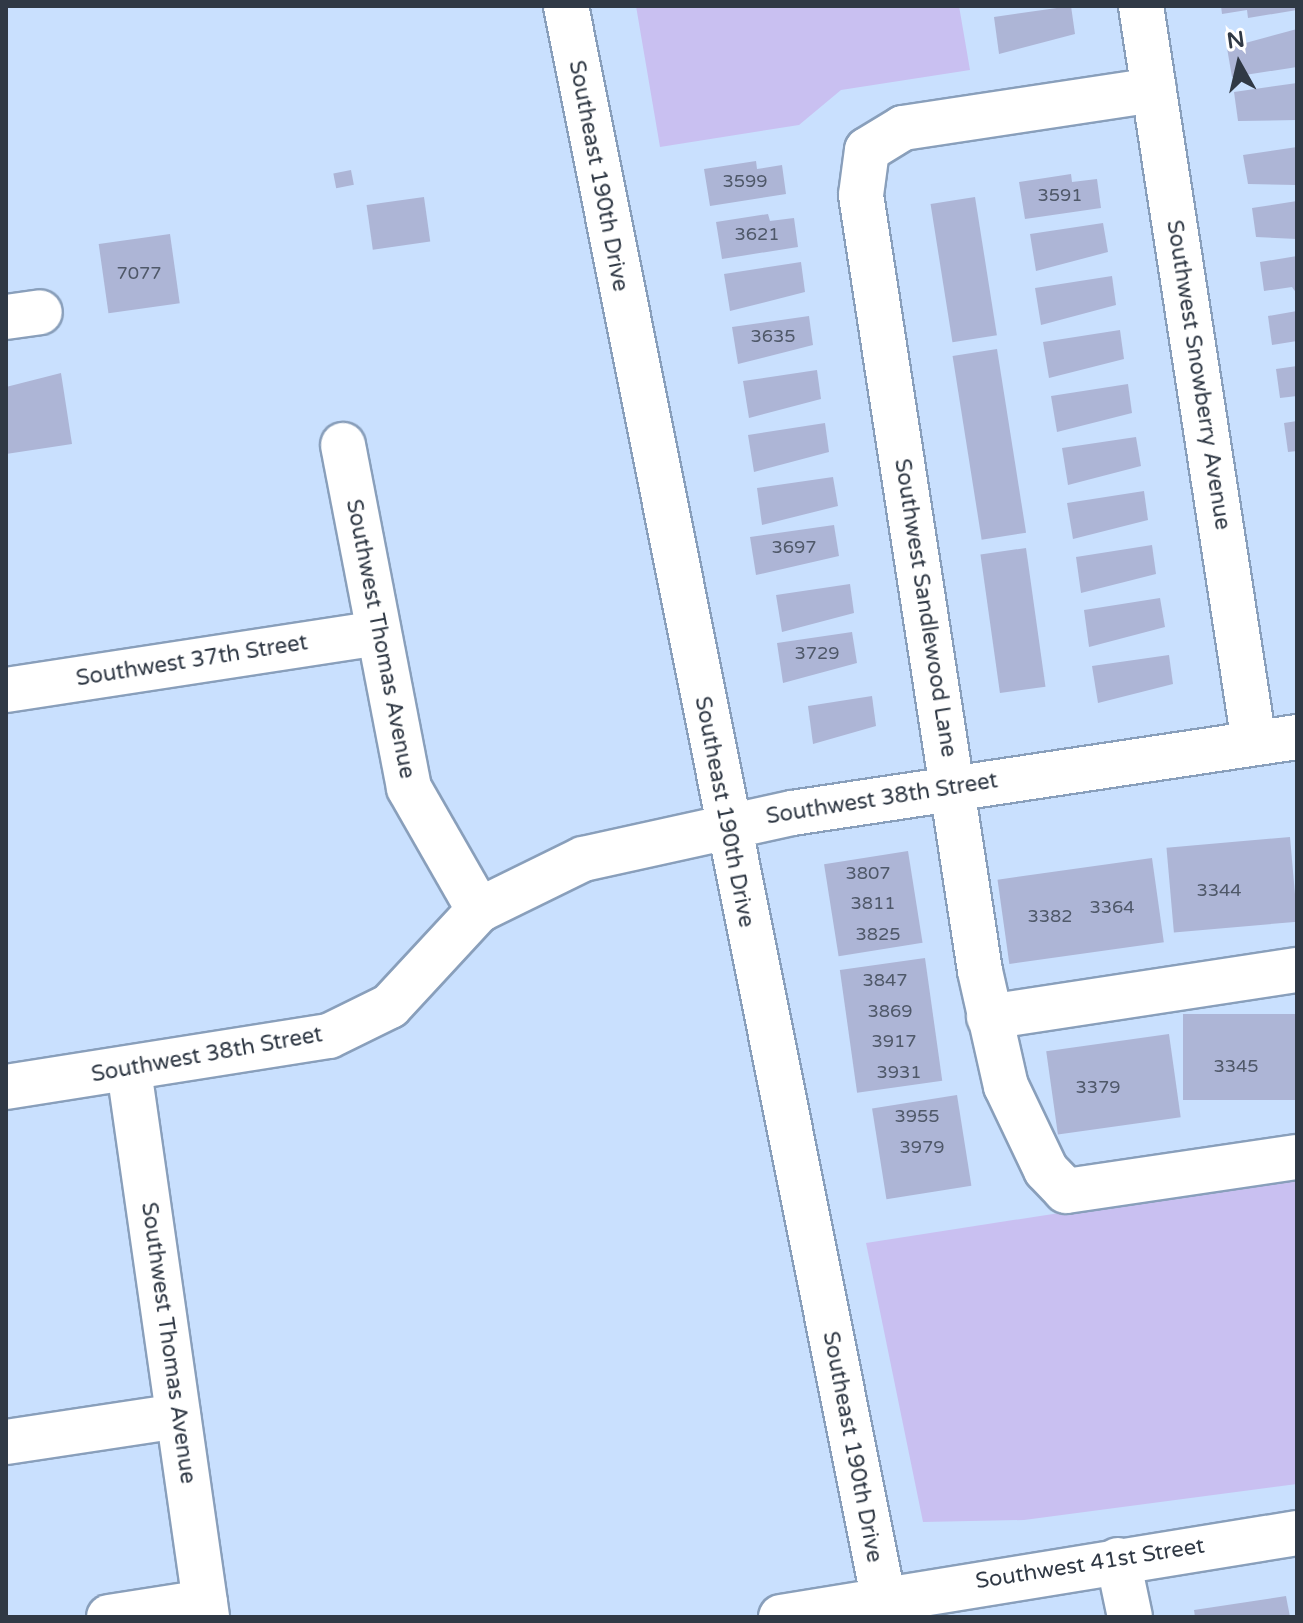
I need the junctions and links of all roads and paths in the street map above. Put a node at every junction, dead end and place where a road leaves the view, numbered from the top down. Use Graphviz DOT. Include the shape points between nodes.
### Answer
graph roads {
  1 [pos="566,6"];
  2 [pos="1141,6"];
  3 [pos="1154,90"];
  4 [pos="343,445"];
  5 [pos="377,633"];
  6 [pos="6,690"];
  7 [pos="1297,737"];
  8 [pos="1254,743"];
  9 [pos="952,788"];
  10 [pos="726,825"];
  11 [pos="479,910"];
  12 [pos="1297,970"];
  13 [pos="989,1017"];
  14 [pos="129,1070"];
  15 [pos="6,1087"];
  16 [pos="1297,1157"];
  17 [pos="178,1416"];
  18 [pos="6,1442"];
  19 [pos="1297,1533"];
  20 [pos="1118,1560"];
  21 [pos="885,1607"];
  22 [pos="206,1610"];
  23 [pos="109,1617"];
  24 [pos="781,1617"];
  25 [pos="1130,1617"];
  1 -- 10 [label="street, Southeast 190th Drive"];
  2 -- 3 [label="street, Southwest Snowberry Avenue"];
  3 -- 8 [label="street, Southwest Snowberry Avenue"];
  3 -- 9 [label="street, Southwest Sandlewood Lane" via="903,128 867,150 861,195"];
  4 -- 5 [label="street, Southwest Thomas Avenue"];
  5 -- 6 [label="street, Southwest 37th Street"];
  5 -- 11 [label="street, Southwest Thomas Avenue" via="409,788"];
  7 -- 8 [label="street, Southwest 38th Street"];
  8 -- 9 [label="street, Southwest 38th Street"];
  9 -- 10 [label="street, Southwest 38th Street"];
  9 -- 13 [label="street, Southwest Sandlewood Lane"];
  10 -- 11 [label="street, Southwest 38th Street" via="583,859"];
  10 -- 21 [label="street, Southeast 190th Drive"];
  11 -- 14 [label="street, Southwest 38th Street" via="390,1006 329,1036"];
  12 -- 13 [label="street"];
  13 -- 16 [label="street, Southwest Sandlewood Lane" via="1006,1086 1046,1170 1066,1191"];
  14 -- 15 [label="street, Southwest 38th Street"];
  14 -- 17 [label="street, Southwest Thomas Avenue"];
  17 -- 18 [label="street"];
  17 -- 22 [label="street, Southwest Thomas Avenue"];
  19 -- 20 [label="street, Southwest 41st Street"];
  20 -- 21 [label="street, Southwest 41st Street"];
  20 -- 25 [label="street"];
  21 -- 24 [label="street, Southwest 41st Street"];
  22 -- 23 [label="street"];
}
